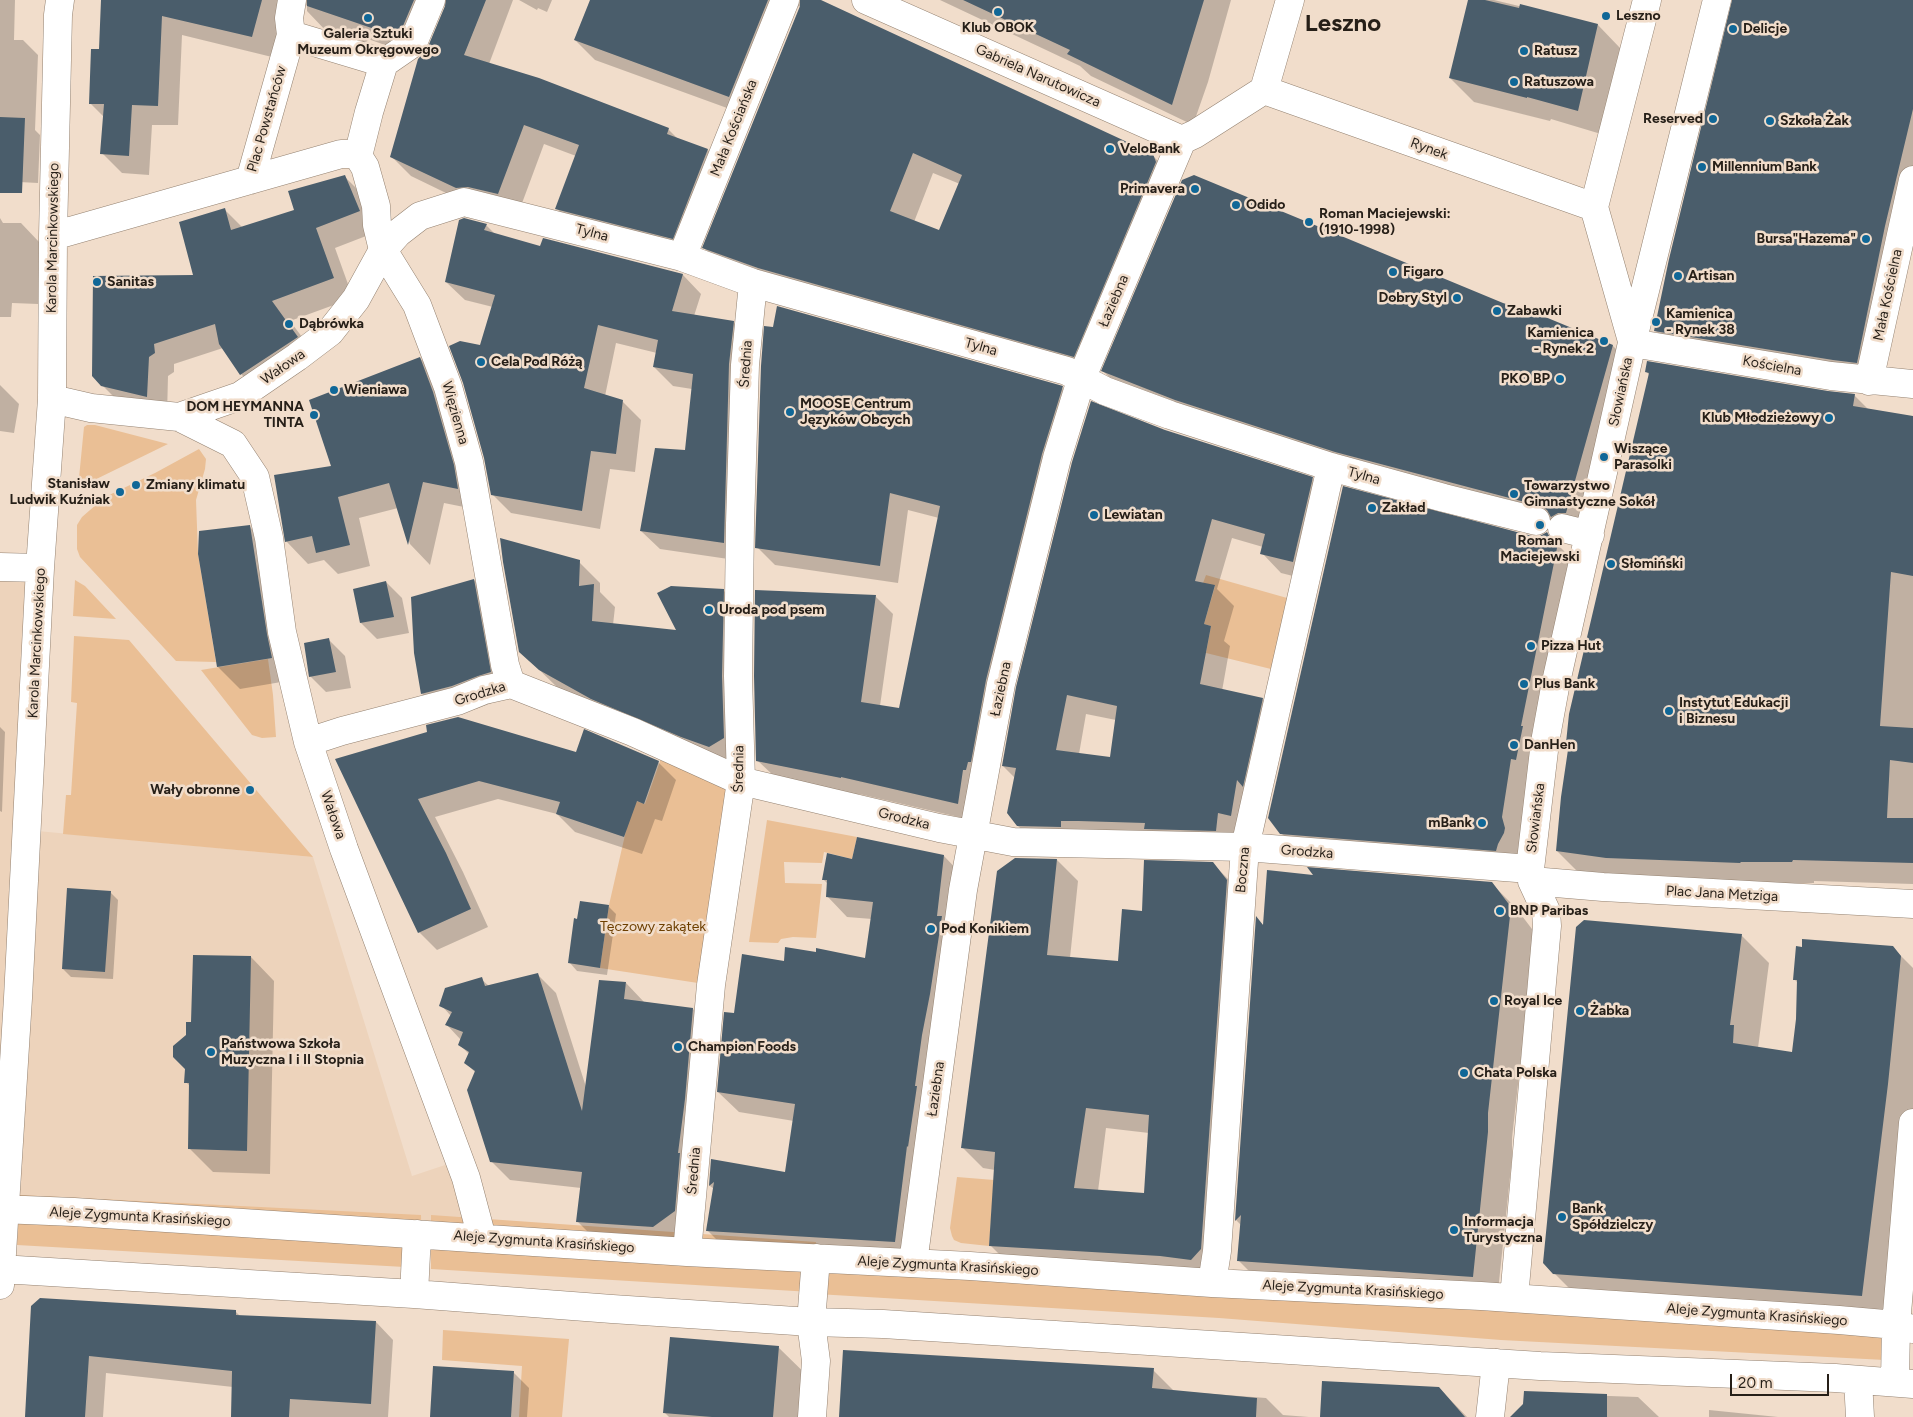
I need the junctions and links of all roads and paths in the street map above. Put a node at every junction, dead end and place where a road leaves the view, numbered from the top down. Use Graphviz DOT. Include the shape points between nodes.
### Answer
graph roads {
  1 [pos="60,0"];
  2 [pos="292,0"];
  3 [pos="431,0"];
  4 [pos="785,0"];
  5 [pos="1290,0"];
  6 [pos="1647,0"];
  7 [pos="1717,0"];
  8 [pos="879,3"];
  9 [pos="291,34"];
  10 [pos="384,63"];
  11 [pos="1264,90"];
  12 [pos="1182,140"];
  13 [pos="358,156"];
  14 [pos="250,180"];
  15 [pos="1913,180"];
  16 [pos="1594,207"];
  17 [pos="420,216"];
  18 [pos="53,236"];
  19 [pos="383,250"];
  20 [pos="682,256"];
  21 [pos="753,283"];
  22 [pos="1632,343"];
  23 [pos="1082,377"];
  24 [pos="1869,381"];
  25 [pos="1913,384"];
  26 [pos="52,399"];
  27 [pos="179,417"];
  28 [pos="1331,467"];
  29 [pos="1590,535"];
  30 [pos="0,567"];
  31 [pos="40,568"];
  32 [pos="511,684"];
  33 [pos="308,742"];
  34 [pos="741,781"];
  35 [pos="974,834"];
  36 [pos="1244,847"];
  37 [pos="1531,875"];
  38 [pos="1913,904"];
  39 [pos="1913,1123"];
  40 [pos="2,1210"];
  41 [pos="417,1234"];
  42 [pos="482,1238"];
  43 [pos="687,1252"];
  44 [pos="816,1258"];
  45 [pos="912,1263"];
  46 [pos="0,1275"];
  47 [pos="1212,1282"];
  48 [pos="414,1294"];
  49 [pos="1514,1298"];
  50 [pos="811,1322"];
  51 [pos="1905,1327"];
  52 [pos="1496,1363"];
  53 [pos="1858,1380"];
  54 [pos="1904,1383"];
  55 [pos="812,1417"];
  56 [pos="1490,1417"];
  57 [pos="1860,1417"];
  1 -- 18 [label="street, Karola Marcinkowskiego"];
  2 -- 9 [label="street, Plac Powstańców"];
  3 -- 10 [label="street" via="413,43"];
  4 -- 20 [label="street, Mała Kościańska"];
  5 -- 11 [label="street"];
  6 -- 16 [label="street"];
  7 -- 22 [label="street, Słowiańska"];
  8 -- 12 [label="street, Gabriela Narutowicza"];
  9 -- 10 [label="street"];
  9 -- 14 [label="street, Plac Powstańców"];
  10 -- 13 [label="street"];
  11 -- 12 [label="street"];
  11 -- 16 [label="street, Rynek"];
  12 -- 23 [label="street, Łaziebna"];
  13 -- 14 [label="street, Plac Powstańców" via="340,154"];
  13 -- 19 [label="street, Więzienna" via="366,167"];
  14 -- 18 [label="street, Plac Powstańców"];
  15 -- 24 [label="street, Mała Kościelna"];
  16 -- 22 [label="street"];
  17 -- 19 [label="street, Wałowa"];
  17 -- 20 [label="street, Tylna" via="464,202"];
  18 -- 26 [label="street, Karola Marcinkowskiego"];
  19 -- 27 [label="street, Wałowa" via="356,298 330,332 298,358 240,396"];
  19 -- 32 [label="street, Więzienna" via="417,305 448,387 469,462"];
  20 -- 21 [label="street, Tylna"];
  21 -- 23 [label="street, Tylna"];
  21 -- 34 [label="street, Średnia" via="745,365 740,524 738,676"];
  22 -- 24 [label="street, Kościelna"];
  22 -- 29 [label="street, Słowiańska"];
  23 -- 28 [label="street, Tylna" via="1105,391 1170,415"];
  23 -- 35 [label="street, Łaziebna" via="1057,458 1000,684"];
  24 -- 25 [label="street, Kościelna"];
  26 -- 27 [label="street, Wałowa" via="91,408"];
  26 -- 31 [label="street, Karola Marcinkowskiego"];
  27 -- 33 [label="street, Wałowa" via="233,444 255,477 269,538 282,632"];
  28 -- 29 [label="street, Tylna"];
  28 -- 36 [label="street, Boczna"];
  29 -- 37 [label="street, Słowiańska" via="1549,721"];
  30 -- 31 [label="street"];
  31 -- 40 [label="street, Karola Marcinkowskiego" via="18,1008"];
  32 -- 33 [label="street, Grodzka"];
  32 -- 34 [label="street, Grodzka" via="634,732"];
  33 -- 42 [label="street, Wałowa" via="344,849 466,1178"];
  34 -- 35 [label="street, Grodzka"];
  34 -- 43 [label="street, Średnia" via="711,984"];
  35 -- 36 [label="street, Grodzka" via="1013,842"];
  35 -- 45 [label="street, Łaziebna" via="963,890"];
  36 -- 37 [label="street, Grodzka" via="1489,866"];
  36 -- 47 [label="street, Boczna" via="1217,1251"];
  37 -- 38 [label="street, Plac Jana Metziga" via="1603,887"];
  37 -- 49 [label="street" via="1544,903 1547,926"];
  39 -- 51 [label="street"];
  40 -- 41 [label="street, Aleje Zygmunta Krasińskiego"];
  40 -- 46 [label="street, Karola Marcinkowskiego"];
  41 -- 42 [label="street, Aleje Zygmunta Krasińskiego"];
  41 -- 48 [label="street"];
  42 -- 43 [label="street, Aleje Zygmunta Krasińskiego"];
  43 -- 44 [label="street, Aleje Zygmunta Krasińskiego"];
  44 -- 45 [label="street, Aleje Zygmunta Krasińskiego"];
  44 -- 50 [label="street"];
  45 -- 47 [label="street, Aleje Zygmunta Krasińskiego"];
  46 -- 48 [label="street"];
  47 -- 49 [label="street, Aleje Zygmunta Krasińskiego"];
  48 -- 50 [label="street"];
  49 -- 51 [label="street, Aleje Zygmunta Krasińskiego"];
  50 -- 52 [label="street"];
  50 -- 55 [label="street" via="816,1361"];
  51 -- 54 [label="street"];
  52 -- 53 [label="street"];
  52 -- 56 [label="street"];
  53 -- 54 [label="street"];
  53 -- 57 [label="street"];
}
